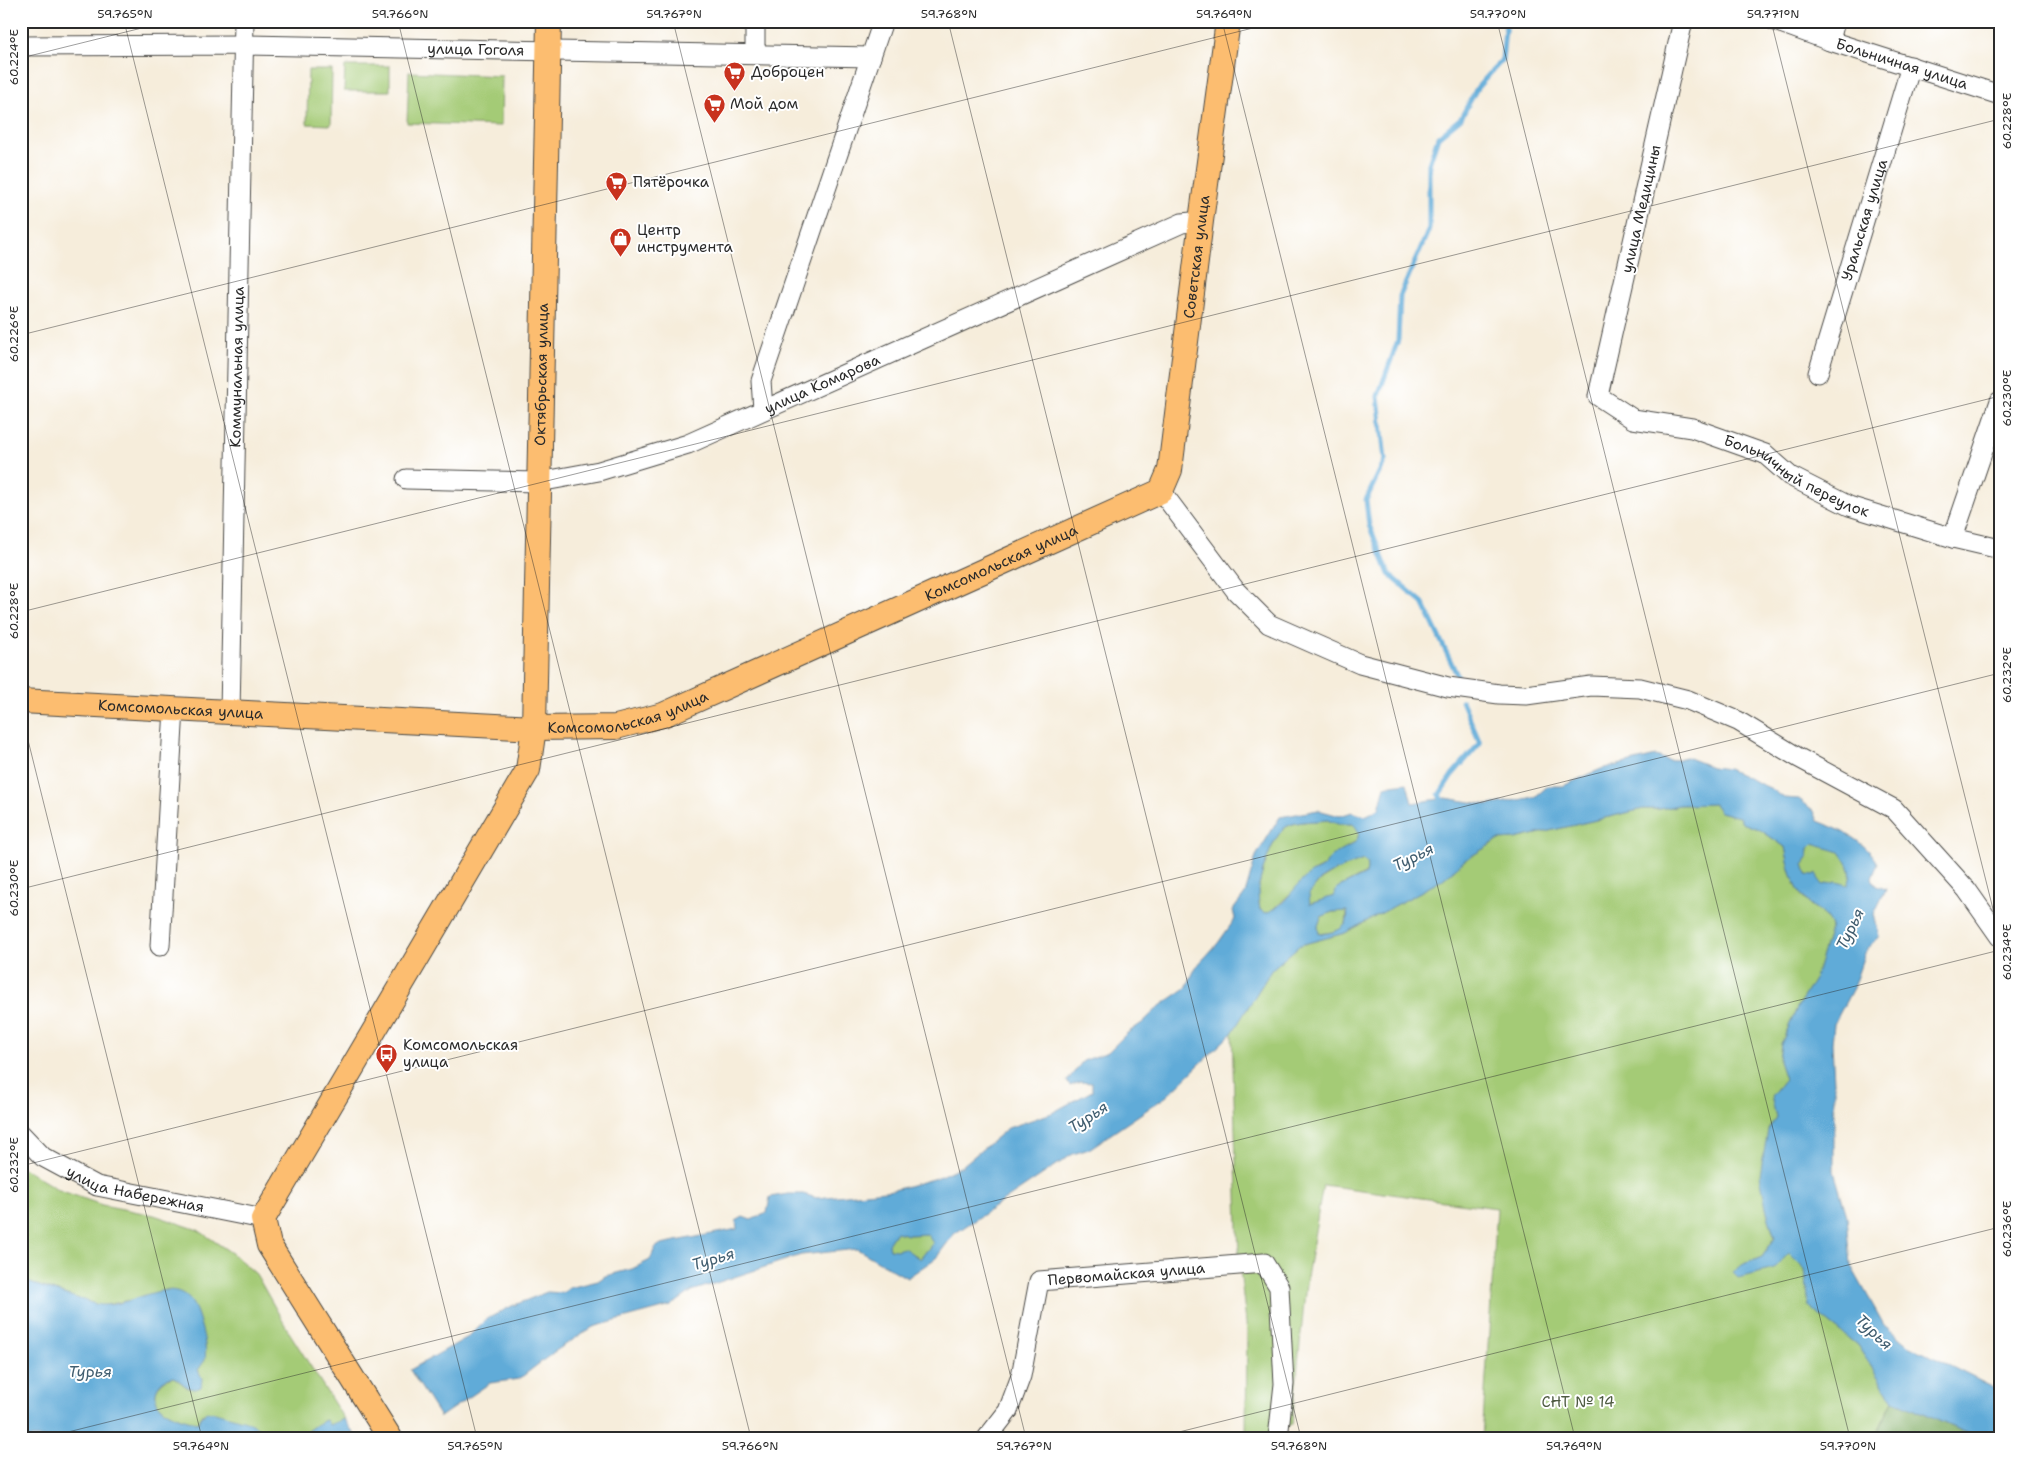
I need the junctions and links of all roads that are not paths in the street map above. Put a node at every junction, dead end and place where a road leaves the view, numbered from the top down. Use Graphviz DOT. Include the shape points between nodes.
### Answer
graph roads {
  1 [pos="244,21"];
  2 [pos="549,21"];
  3 [pos="755,21"];
  4 [pos="883,21"];
  5 [pos="1228,21"];
  6 [pos="1683,21"];
  7 [pos="1775,21"];
  8 [pos="1835,21"];
  9 [pos="1830,41"];
  10 [pos="21,46"];
  11 [pos="244,46"];
  12 [pos="548,50"];
  13 [pos="755,54"];
  14 [pos="871,57"];
  15 [pos="1911,66"];
  16 [pos="2000,95"];
  17 [pos="1200,221"];
  18 [pos="1818,373"];
  19 [pos="1598,396"];
  20 [pos="2000,401"];
  21 [pos="763,409"];
  22 [pos="406,479"];
  23 [pos="539,482"];
  24 [pos="1161,491"];
  25 [pos="1953,538"];
  26 [pos="2000,549"];
  27 [pos="21,701"];
  28 [pos="174,709"];
  29 [pos="230,712"];
  30 [pos="534,728"];
  31 [pos="2000,938"];
  32 [pos="160,946"];
  33 [pos="21,1134"];
  34 [pos="264,1219"];
  35 [pos="390,1438"];
  36 [pos="987,1438"];
  37 [pos="1278,1438"];
  1 -- 11 [label="street, Коммунальная улица"];
  2 -- 12 [label="main road, Октябрьская улица"];
  3 -- 13 [label="street"];
  4 -- 14 [label="street, улица Комарова"];
  5 -- 17 [label="main road, Советская улица"];
  6 -- 19 [label="street, улица Медицины"];
  7 -- 9 [label="street, Больничная улица"];
  8 -- 9 [label="street"];
  9 -- 15 [label="street, Больничная улица"];
  10 -- 11 [label="street, улица Гоголя"];
  11 -- 12 [label="street, улица Гоголя"];
  11 -- 29 [label="street, Коммунальная улица"];
  12 -- 13 [label="street, улица Гоголя"];
  12 -- 23 [label="main road, Октябрьская улица"];
  13 -- 14 [label="street, улица Гоголя"];
  14 -- 21 [label="street, улица Комарова" via="761,381"];
  15 -- 16 [label="street, Больничная улица"];
  15 -- 18 [label="street, Уральская улица"];
  17 -- 21 [label="street, улица Комарова" via="1182,224"];
  17 -- 24 [label="main road, Советская улица" via="1170,470"];
  19 -- 25 [label="street, Больничный переулок" via="1633,419 1692,428 1765,454 1790,476 1848,506"];
  20 -- 25 [label="street"];
  21 -- 23 [label="street" via="688,444 599,471"];
  22 -- 23 [label="street"];
  23 -- 30 [label="main road, Октябрьская улица"];
  24 -- 30 [label="main road, Комсомольская улица" via="663,715 616,727"];
  24 -- 31 [label="street" via="1236,591 1269,624 1360,664 1448,686 1499,694 1526,695 1592,686 1640,688 1688,700 1738,721 1894,809 1967,890"];
  25 -- 26 [label="street, Больничный переулок"];
  27 -- 28 [label="main road, Комсомольская улица"];
  28 -- 29 [label="main road, Комсомольская улица"];
  28 -- 32 [label="street"];
  29 -- 30 [label="main road, Комсомольская улица"];
  30 -- 34 [label="main road, Октябрьская улица" via="528,770"];
  33 -- 34 [label="street, улица Набережная" via="43,1157 97,1186"];
  34 -- 35 [label="main road" via="269,1244"];
  36 -- 37 [label="street, Первомайская улица" via="1008,1411 1021,1376 1040,1281 1264,1263 1279,1287 1284,1384"];
}
